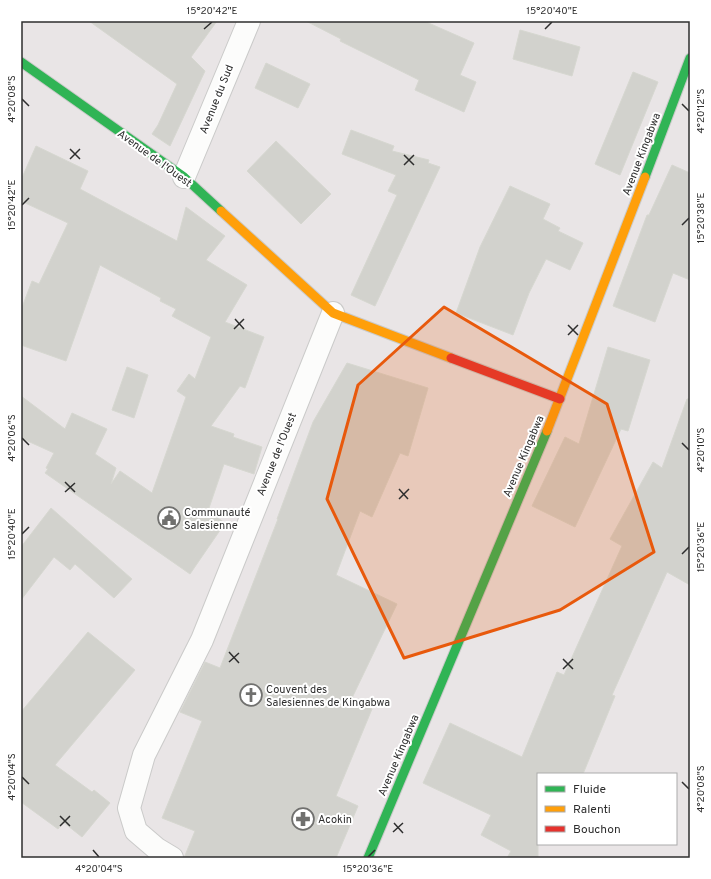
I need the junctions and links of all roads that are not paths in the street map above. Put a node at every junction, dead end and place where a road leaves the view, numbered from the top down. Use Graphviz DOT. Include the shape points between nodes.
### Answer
graph roads {
  1 [pos="249,21"];
  2 [pos="690,58"];
  3 [pos="21,64"];
  4 [pos="184,177"];
  5 [pos="333,313"];
  6 [pos="560,399"];
  7 [pos="172,858"];
  8 [pos="368,858"];
  1 -- 4 [label="street, Avenue du Sud"];
  2 -- 6 [label="street, Avenue Kingabwa"];
  3 -- 4 [label="street, Avenue de l'Ouest"];
  4 -- 5 [label="street, Avenue de l'Ouest"];
  5 -- 6 [label="street, Avenue de l'Ouest"];
  5 -- 7 [label="street, Avenue de l'Ouest" via="202,640 144,755 128,808 136,831"];
  6 -- 8 [label="street, Avenue Kingabwa"];
}
